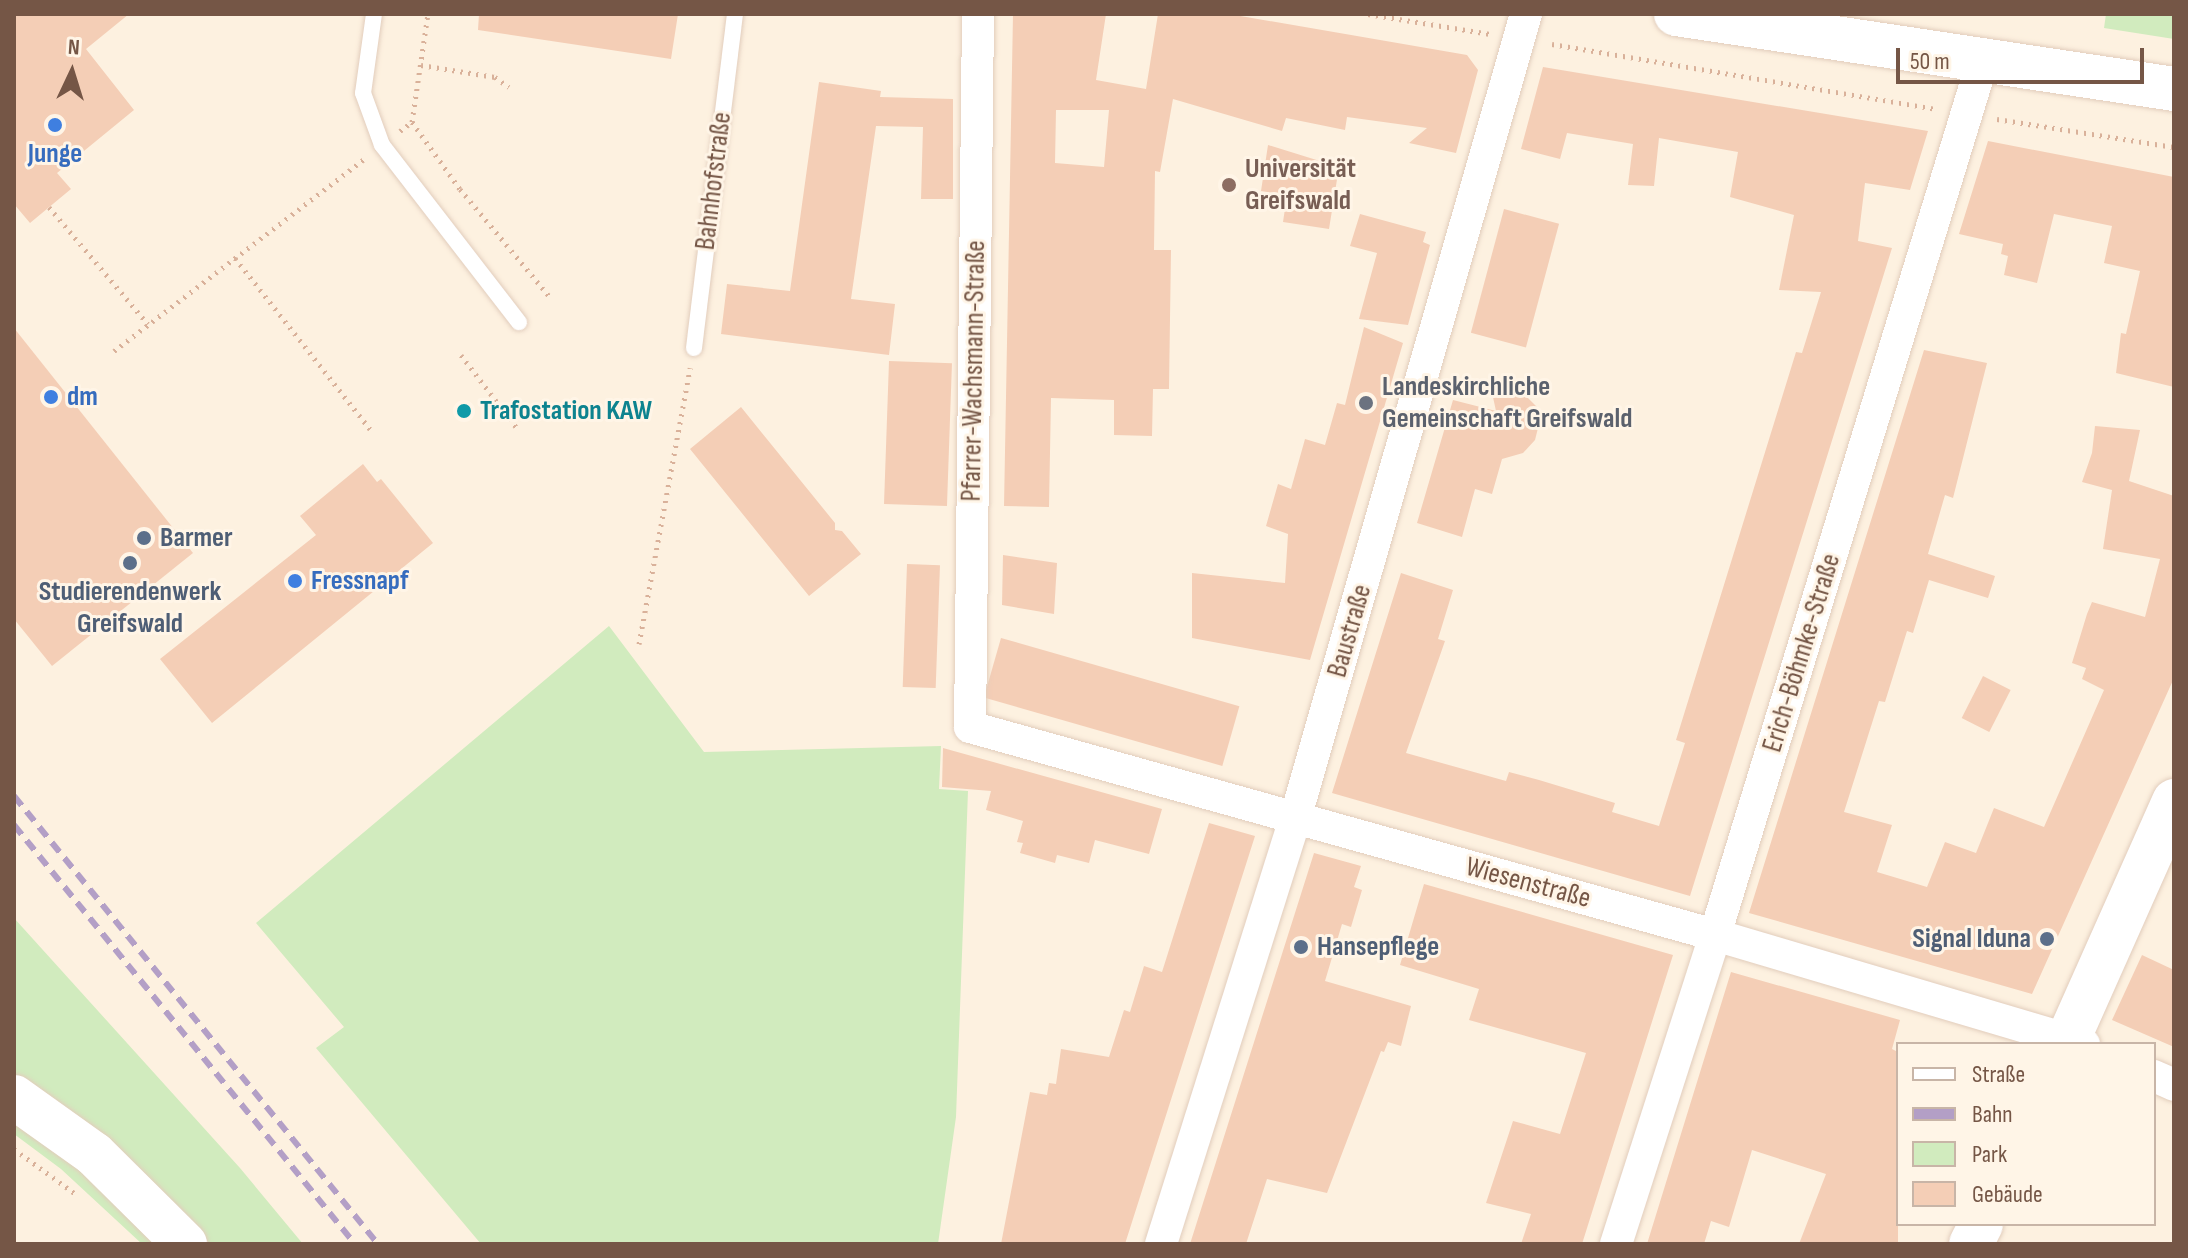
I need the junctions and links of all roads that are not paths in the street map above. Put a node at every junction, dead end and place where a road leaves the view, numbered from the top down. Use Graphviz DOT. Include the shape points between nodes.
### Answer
graph roads {
  1 [pos="374,14"];
  2 [pos="735,14"];
  3 [pos="978,14"];
  4 [pos="1676,14"];
  5 [pos="1524,26"];
  6 [pos="1983,60"];
  7 [pos="2174,89"];
  8 [pos="519,322"];
  9 [pos="694,348"];
  10 [pos="970,727"];
  11 [pos="2174,801"];
  12 [pos="1295,819"];
  13 [pos="1715,935"];
  14 [pos="2073,1042"];
  15 [pos="14,1097"];
  16 [pos="1980,1226"];
  17 [pos="185,1244"];
  18 [pos="1161,1244"];
  19 [pos="1616,1244"];
  20 [pos="1971,1244"];
  1 -- 8 [label="lane" via="363,93 382,145"];
  2 -- 9 [label="lane, Bahnhofstraße"];
  3 -- 10 [label="street, Pfarrer-Wachsmann-Straße"];
  4 -- 6 [label="main road"];
  5 -- 12 [label="street, Baustraße"];
  6 -- 7 [label="main road"];
  6 -- 13 [label="street, Erich-Böhmke-Straße"];
  10 -- 12 [label="street, Wiesenstraße"];
  11 -- 14 [label="main road"];
  12 -- 13 [label="street, Wiesenstraße"];
  12 -- 18 [label="street, Baustraße"];
  13 -- 14 [label="street, Wiesenstraße"];
  13 -- 19 [label="street, Erich-Böhmke-Straße"];
  15 -- 17 [label="main road" via="94,1154"];
  16 -- 20 [label="main road"];
}
